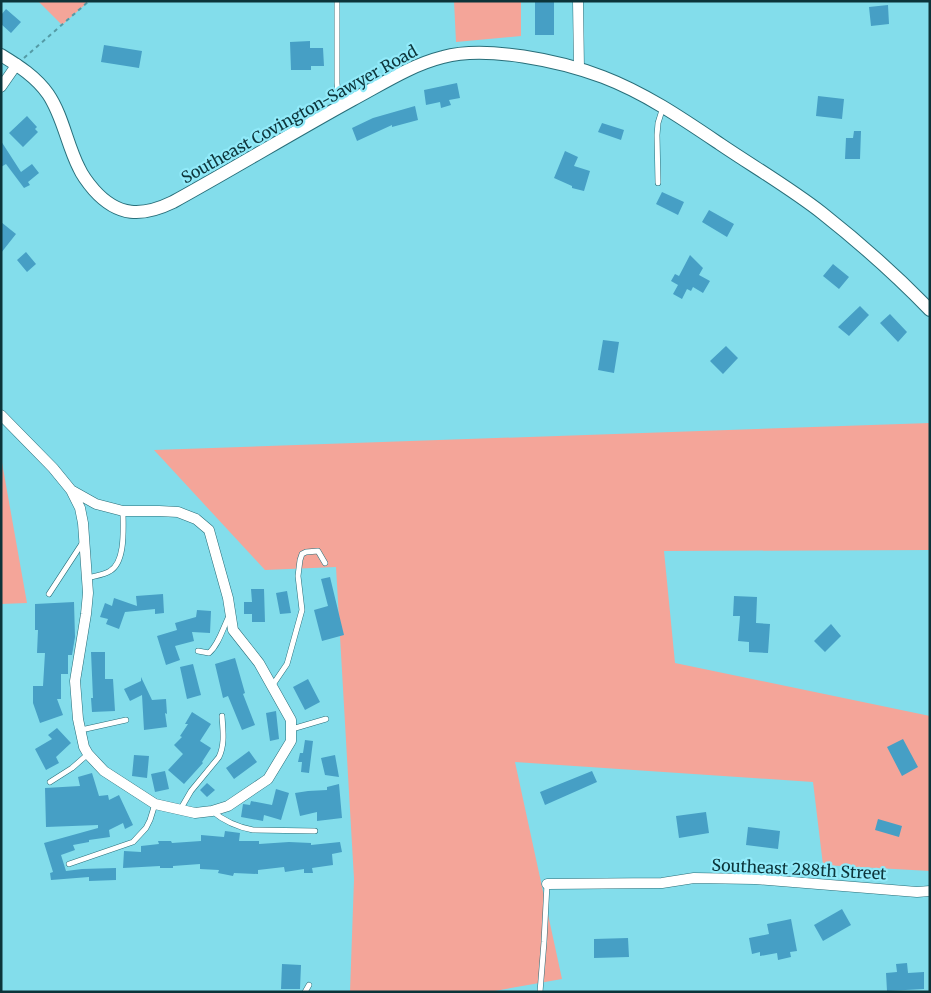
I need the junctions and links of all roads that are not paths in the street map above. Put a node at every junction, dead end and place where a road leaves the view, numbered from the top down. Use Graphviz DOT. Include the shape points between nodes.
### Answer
graph roads {
  1 [pos="336,1"];
  2 [pos="578,1"];
  3 [pos="1,55"];
  4 [pos="17,64"];
  5 [pos="579,69"];
  6 [pos="1,87"];
  7 [pos="339,107"];
  8 [pos="663,107"];
  9 [pos="658,183"];
  10 [pos="928,305"];
  11 [pos="1,416"];
  12 [pos="71,490"];
  13 [pos="123,511"];
  14 [pos="84,540"];
  15 [pos="325,563"];
  16 [pos="87,578"];
  17 [pos="49,594"];
  18 [pos="230,613"];
  19 [pos="198,651"];
  20 [pos="272,687"];
  21 [pos="222,716"];
  22 [pos="326,719"];
  23 [pos="126,720"];
  24 [pos="291,729"];
  25 [pos="80,730"];
  26 [pos="88,754"];
  27 [pos="50,782"];
  28 [pos="155,804"];
  29 [pos="179,810"];
  30 [pos="212,811"];
  31 [pos="316,831"];
  32 [pos="69,864"];
  33 [pos="547,884"];
  34 [pos="930,890"];
  35 [pos="309,984"];
  36 [pos="305,992"];
  37 [pos="540,992"];
  1 -- 7 [label="lane"];
  2 -- 5 [label="street"];
  3 -- 4 [label="street"];
  4 -- 6 [label="street"];
  4 -- 7 [label="street, Southeast Covington-Sawyer Road" via="50,96 86,181 111,206 136,212 162,208"];
  5 -- 7 [label="street, Southeast Covington-Sawyer Road" via="500,54 446,56 404,72"];
  5 -- 8 [label="street, Southeast Covington-Sawyer Road" via="626,87"];
  8 -- 9 [label="lane" via="657,135"];
  8 -- 10 [label="street, Southeast Covington-Sawyer Road" via="822,213"];
  11 -- 12 [label="street"];
  12 -- 13 [label="street" via="96,504"];
  12 -- 14 [label="street" via="80,508"];
  13 -- 16 [label="lane" via="122,550 118,564 110,571"];
  13 -- 18 [label="street" via="178,512 196,519 209,530"];
  14 -- 16 [label="street"];
  14 -- 17 [label="lane"];
  15 -- 20 [label="lane" via="318,551 302,554 298,576 302,610 287,664"];
  16 -- 25 [label="street" via="86,614 75,681"];
  18 -- 19 [label="lane" via="213,650 209,653"];
  18 -- 20 [label="street" via="232,630 259,663"];
  20 -- 24 [label="street" via="291,720"];
  21 -- 29 [label="lane" via="222,752"];
  22 -- 24 [label="lane"];
  23 -- 25 [label="lane"];
  24 -- 30 [label="street" via="291,741 268,779 228,806"];
  25 -- 26 [label="street"];
  26 -- 27 [label="lane"];
  26 -- 28 [label="street" via="104,770"];
  28 -- 29 [label="street"];
  28 -- 32 [label="lane" via="146,828 133,842"];
  29 -- 30 [label="street" via="195,813"];
  30 -- 31 [label="lane" via="228,823 253,830"];
  33 -- 34 [label="street, Southeast 288th Street" via="662,883 694,878 755,879 916,892"];
  33 -- 37 [label="lane"];
  35 -- 36 [label="lane"];
}
